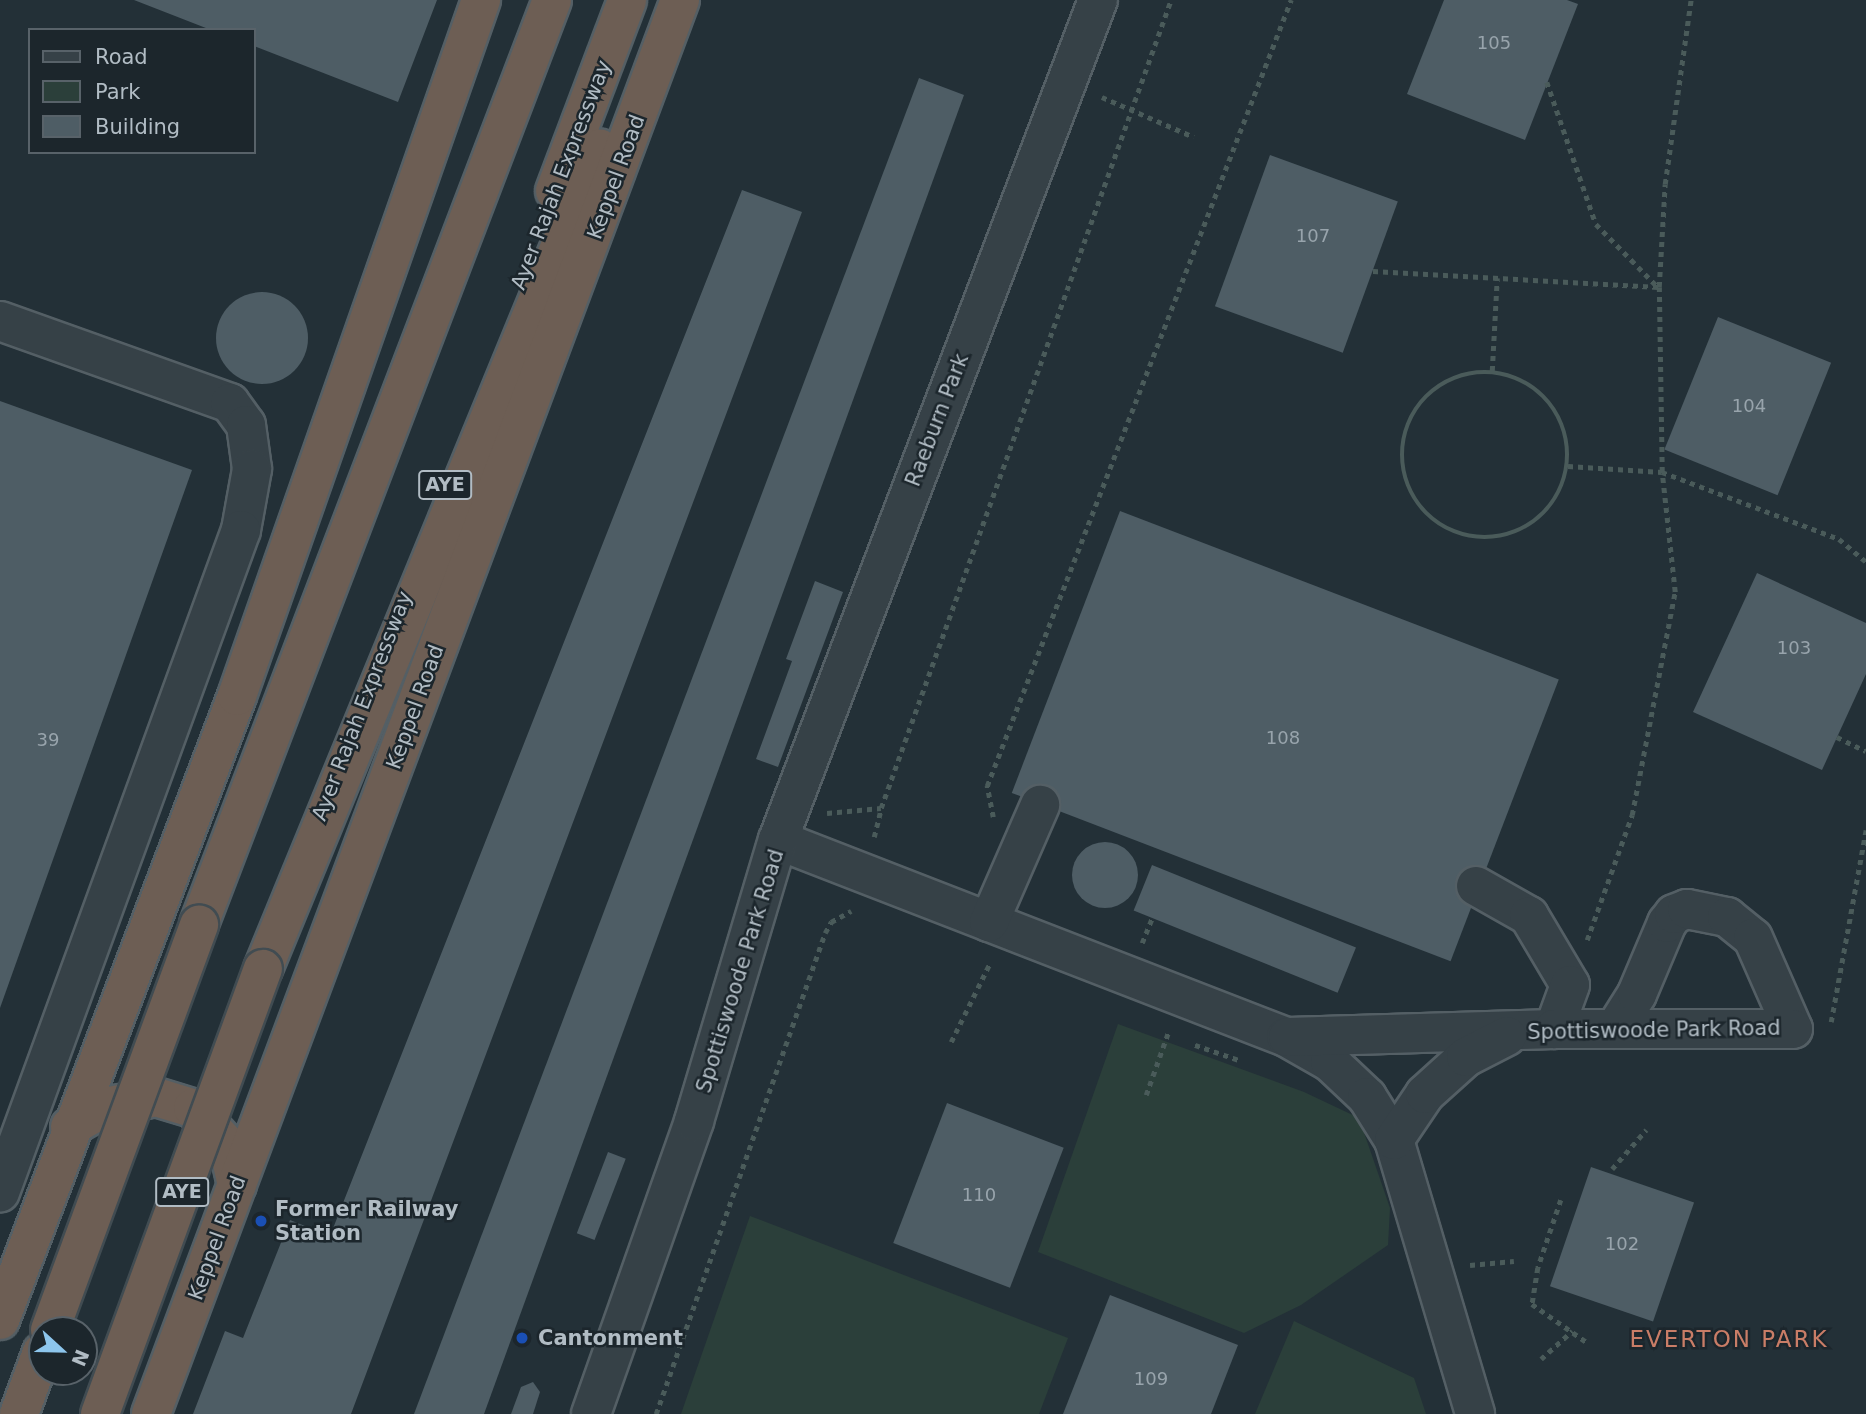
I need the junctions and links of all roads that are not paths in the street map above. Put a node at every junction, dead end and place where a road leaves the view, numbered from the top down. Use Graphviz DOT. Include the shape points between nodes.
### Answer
graph roads {
  1 [pos="552,0"];
  2 [pos="627,0"];
  3 [pos="661,0"];
  4 [pos="680,0"];
  5 [pos="1098,0"];
  6 [pos="463,3"];
  7 [pos="0,321"];
  8 [pos="1040,805"];
  9 [pos="782,829"];
  10 [pos="1476,886"];
  11 [pos="989,922"];
  12 [pos="263,969"];
  13 [pos="1554,1029"];
  14 [pos="1615,1029"];
  15 [pos="1515,1032"];
  16 [pos="1280,1035"];
  17 [pos="70,1127"];
  18 [pos="1394,1140"];
  19 [pos="237,1185"];
  20 [pos="0,1192"];
  21 [pos="55,1316"];
  22 [pos="0,1320"];
  23 [pos="29,1386"];
  24 [pos="19,1414"];
  25 [pos="100,1414"];
  26 [pos="151,1414"];
  27 [pos="591,1414"];
  28 [pos="1475,1414"];
  1 -- 21 [label="highway, bridge" via="204,911"];
  2 -- 12 [label="highway, Ayer Rajah Expressway / AYE"];
  3 -- 12 [label="highway"];
  4 -- 19 [label="highway, Keppel Road"];
  5 -- 9 [label="street, Raeburn Park"];
  6 -- 17 [label="highway" via="263,552 237,696"];
  7 -- 20 [label="street" via="230,402 246,425 252,469 241,530"];
  8 -- 11 [label="street"];
  9 -- 11 [label="street, Spottiswoode Park Road"];
  9 -- 27 [label="street, Spottiswoode Park Road" via="694,1121"];
  10 -- 13 [label="street" via="1530,916 1570,985"];
  11 -- 16 [label="street, Spottiswoode Park Road"];
  12 -- 25 [label="highway, Ayer Rajah Expressway / AYE, bridge"];
  13 -- 14 [label="street, Spottiswoode Park Road"];
  13 -- 15 [label="street, Spottiswoode Park Road"];
  14 -- 14 [label="street, Spottiswoode Park Road" via="1637,994 1667,923 1687,909 1727,917 1753,938 1811,1029"];
  15 -- 16 [label="street, Spottiswoode Park Road"];
  15 -- 18 [label="street, Spottiswoode Park Road" via="1466,1057 1435,1085"];
  16 -- 18 [label="street, Spottiswoode Park Road" via="1330,1062 1367,1097"];
  17 -- 19 [label="highway" via="105,1107 156,1097 193,1108 228,1146"];
  17 -- 22 [label="highway"];
  18 -- 28 [label="street, Spottiswoode Park Road"];
  19 -- 26 [label="highway, Keppel Road"];
  23 -- 24 [label="highway"];
}
